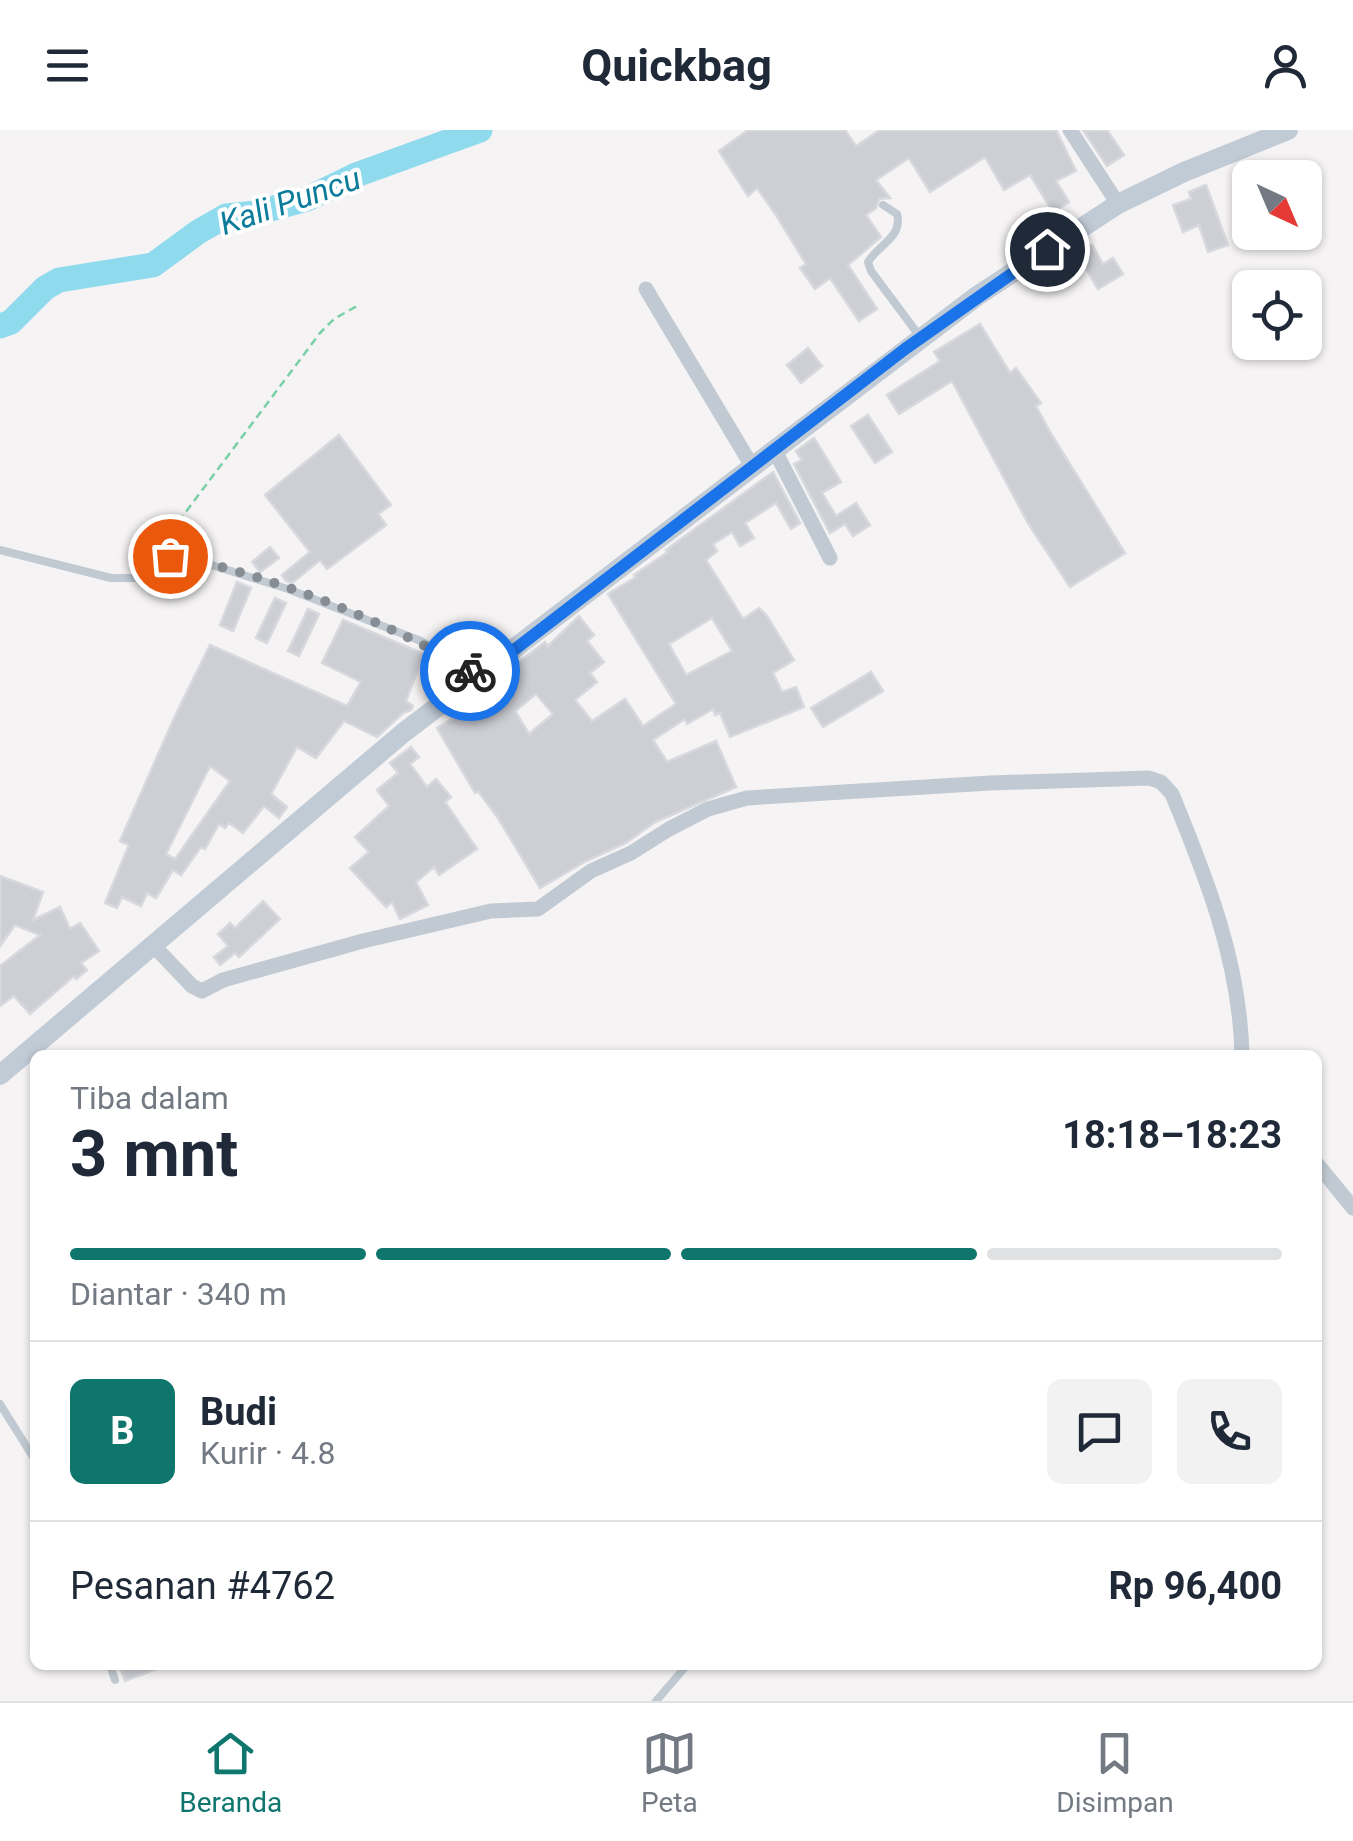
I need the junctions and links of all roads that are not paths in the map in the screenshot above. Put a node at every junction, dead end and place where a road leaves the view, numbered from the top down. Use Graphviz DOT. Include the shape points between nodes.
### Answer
graph roads {
  1 [pos="1070,130"];
  2 [pos="1288,130"];
  3 [pos="1118,204"];
  4 [pos="883,206"];
  5 [pos="646,289"];
  6 [pos="921,338"];
  7 [pos="774,450"];
  8 [pos="752,466"];
  9 [pos="0,550"];
  10 [pos="830,558"];
  11 [pos="479,677"];
  12 [pos="153,946"];
  13 [pos="31,1050"];
  14 [pos="1242,1050"];
  15 [pos="30,1051"];
  16 [pos="0,1076"];
  17 [pos="1322,1170"];
  18 [pos="1353,1208"];
  19 [pos="0,1404"];
  20 [pos="30,1452"];
  21 [pos="112,1670"];
  22 [pos="683,1670"];
  23 [pos="115,1680"];
  24 [pos="656,1701"];
  1 -- 3 [label="street"];
  2 -- 3 [label="main road"];
  3 -- 6 [label="main road"];
  4 -- 6 [label="lane" via="897,214 900,225 876,249 870,271"];
  5 -- 8 [label="street"];
  6 -- 7 [label="main road"];
  7 -- 8 [label="main road"];
  7 -- 10 [label="street"];
  8 -- 11 [label="main road"];
  9 -- 11 [label="lane" via="111,578 134,578 170,556 199,561 404,634"];
  11 -- 12 [label="main road" via="403,733"];
  12 -- 13 [label="main road"];
  12 -- 14 [label="street" via="202,991 240,975 468,916 538,909 591,872 736,800 1148,778 1172,794 1224,930"];
  15 -- 16 [label="main road"];
  17 -- 18 [label="street"];
  19 -- 20 [label="lane"];
  21 -- 23 [label="lane"];
  22 -- 24 [label="lane"];
}
